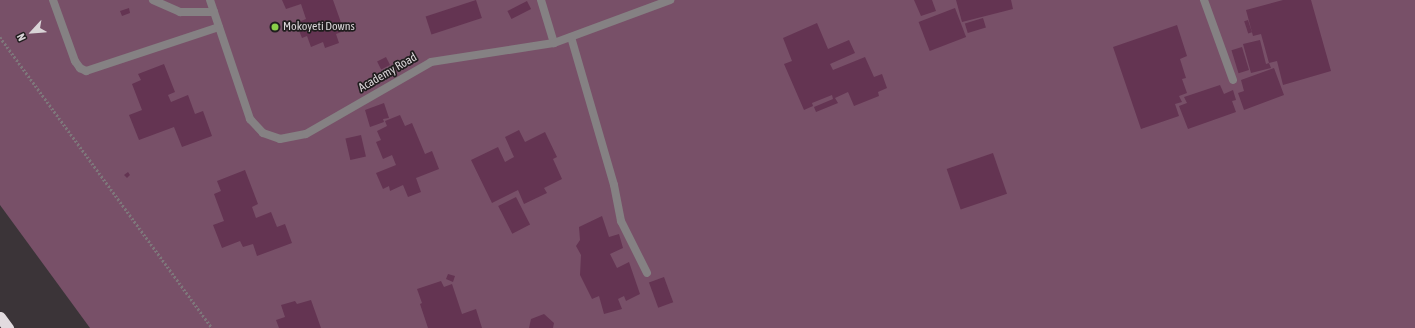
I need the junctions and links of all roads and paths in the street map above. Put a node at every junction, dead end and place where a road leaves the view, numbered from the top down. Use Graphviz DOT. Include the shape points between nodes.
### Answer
graph roads {
  1 [pos="53,0"];
  2 [pos="153,0"];
  3 [pos="210,0"];
  4 [pos="541,0"];
  5 [pos="670,0"];
  6 [pos="1204,0"];
  7 [pos="214,12"];
  8 [pos="219,27"];
  9 [pos="0,37"];
  10 [pos="571,37"];
  11 [pos="554,43"];
  12 [pos="1233,80"];
  13 [pos="647,273"];
  14 [pos="0,317"];
  15 [pos="8,328"];
  16 [pos="212,328"];
  1 -- 8 [label="street" via="75,61 86,71"];
  2 -- 7 [label="street" via="180,12"];
  3 -- 7 [label="street, Academy Road"];
  4 -- 11 [label="street"];
  5 -- 10 [label="street, Academy Road"];
  6 -- 12 [label="street"];
  7 -- 8 [label="street, Academy Road"];
  8 -- 11 [label="street, Academy Road" via="250,119 263,133 280,139 306,134 431,62"];
  9 -- 16 [label="path"];
  10 -- 11 [label="street, Academy Road"];
  10 -- 13 [label="street" via="614,185 620,221"];
  14 -- 15 [label="highway"];
}
